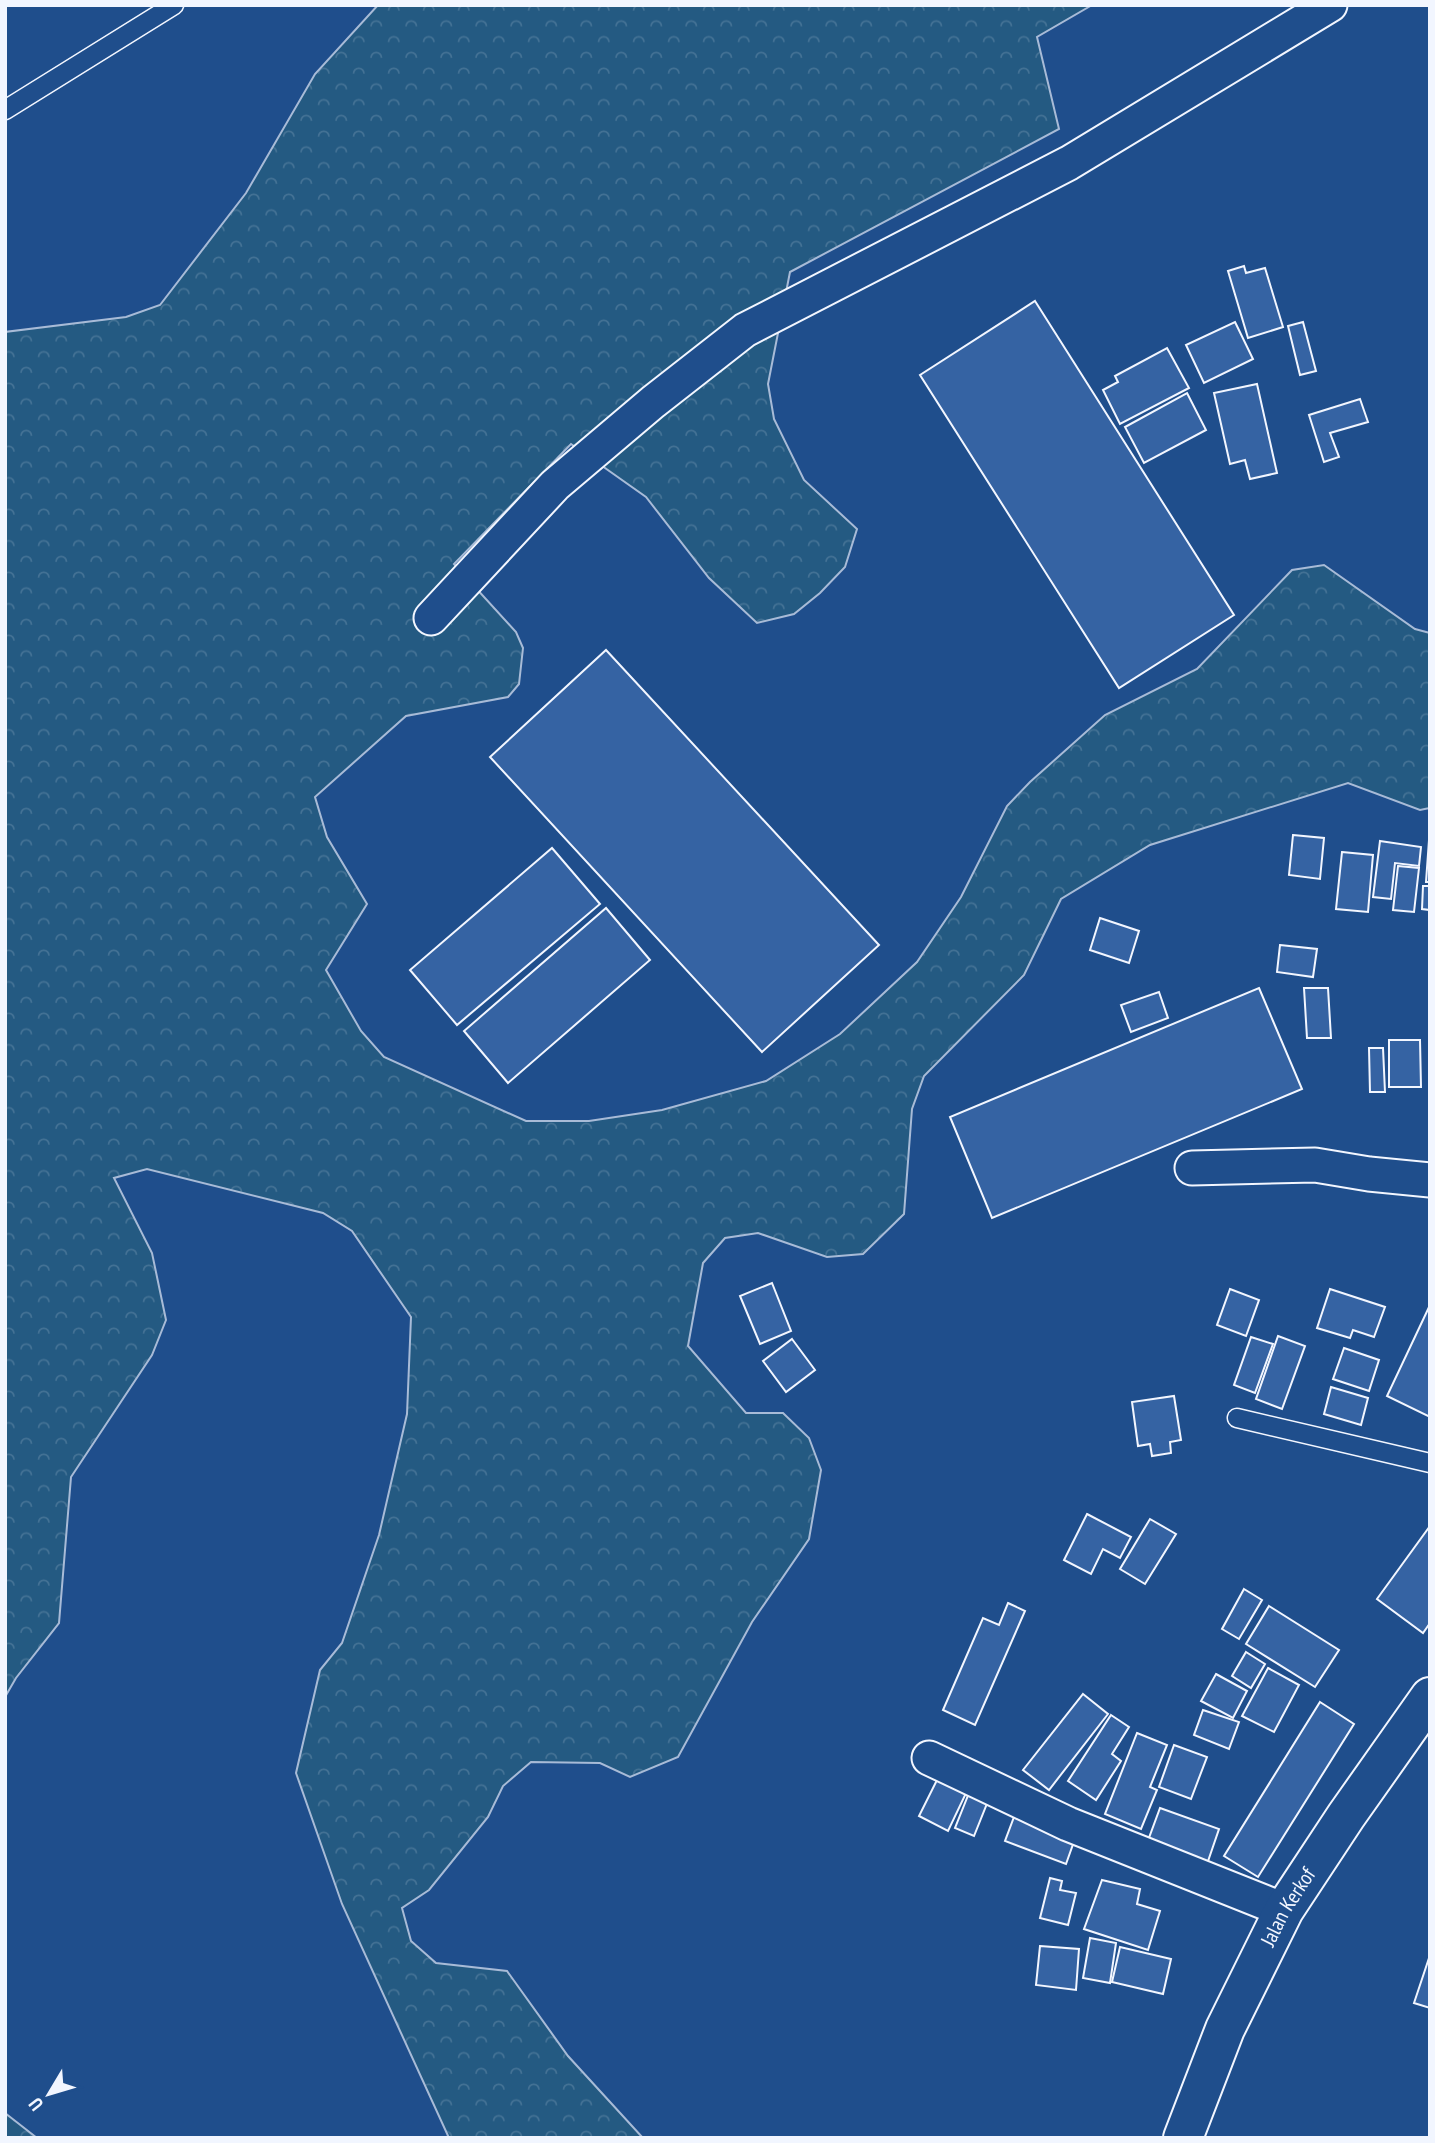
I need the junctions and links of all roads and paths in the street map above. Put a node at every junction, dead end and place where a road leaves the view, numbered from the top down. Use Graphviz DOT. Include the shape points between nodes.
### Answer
graph roads {
  1 [pos="174,5"];
  2 [pos="1330,5"];
  3 [pos="5,110"];
  4 [pos="431,618"];
  5 [pos="1192,1168"];
  6 [pos="1430,1180"];
  7 [pos="1237,1418"];
  8 [pos="1430,1463"];
  9 [pos="1430,1697"];
  10 [pos="929,1758"];
  11 [pos="1284,1910"];
  12 [pos="1182,2138"];
  1 -- 3 [label="lane"];
  2 -- 4 [label="street" via="1069,163 745,330 555,485"];
  5 -- 6 [label="street" via="1315,1165"];
  7 -- 8 [label="lane"];
  9 -- 11 [label="main road, Jalan Kerkof"];
  10 -- 11 [label="street" via="1068,1824"];
  11 -- 12 [label="main road, Jalan Kerkof" via="1225,2029"];
}
